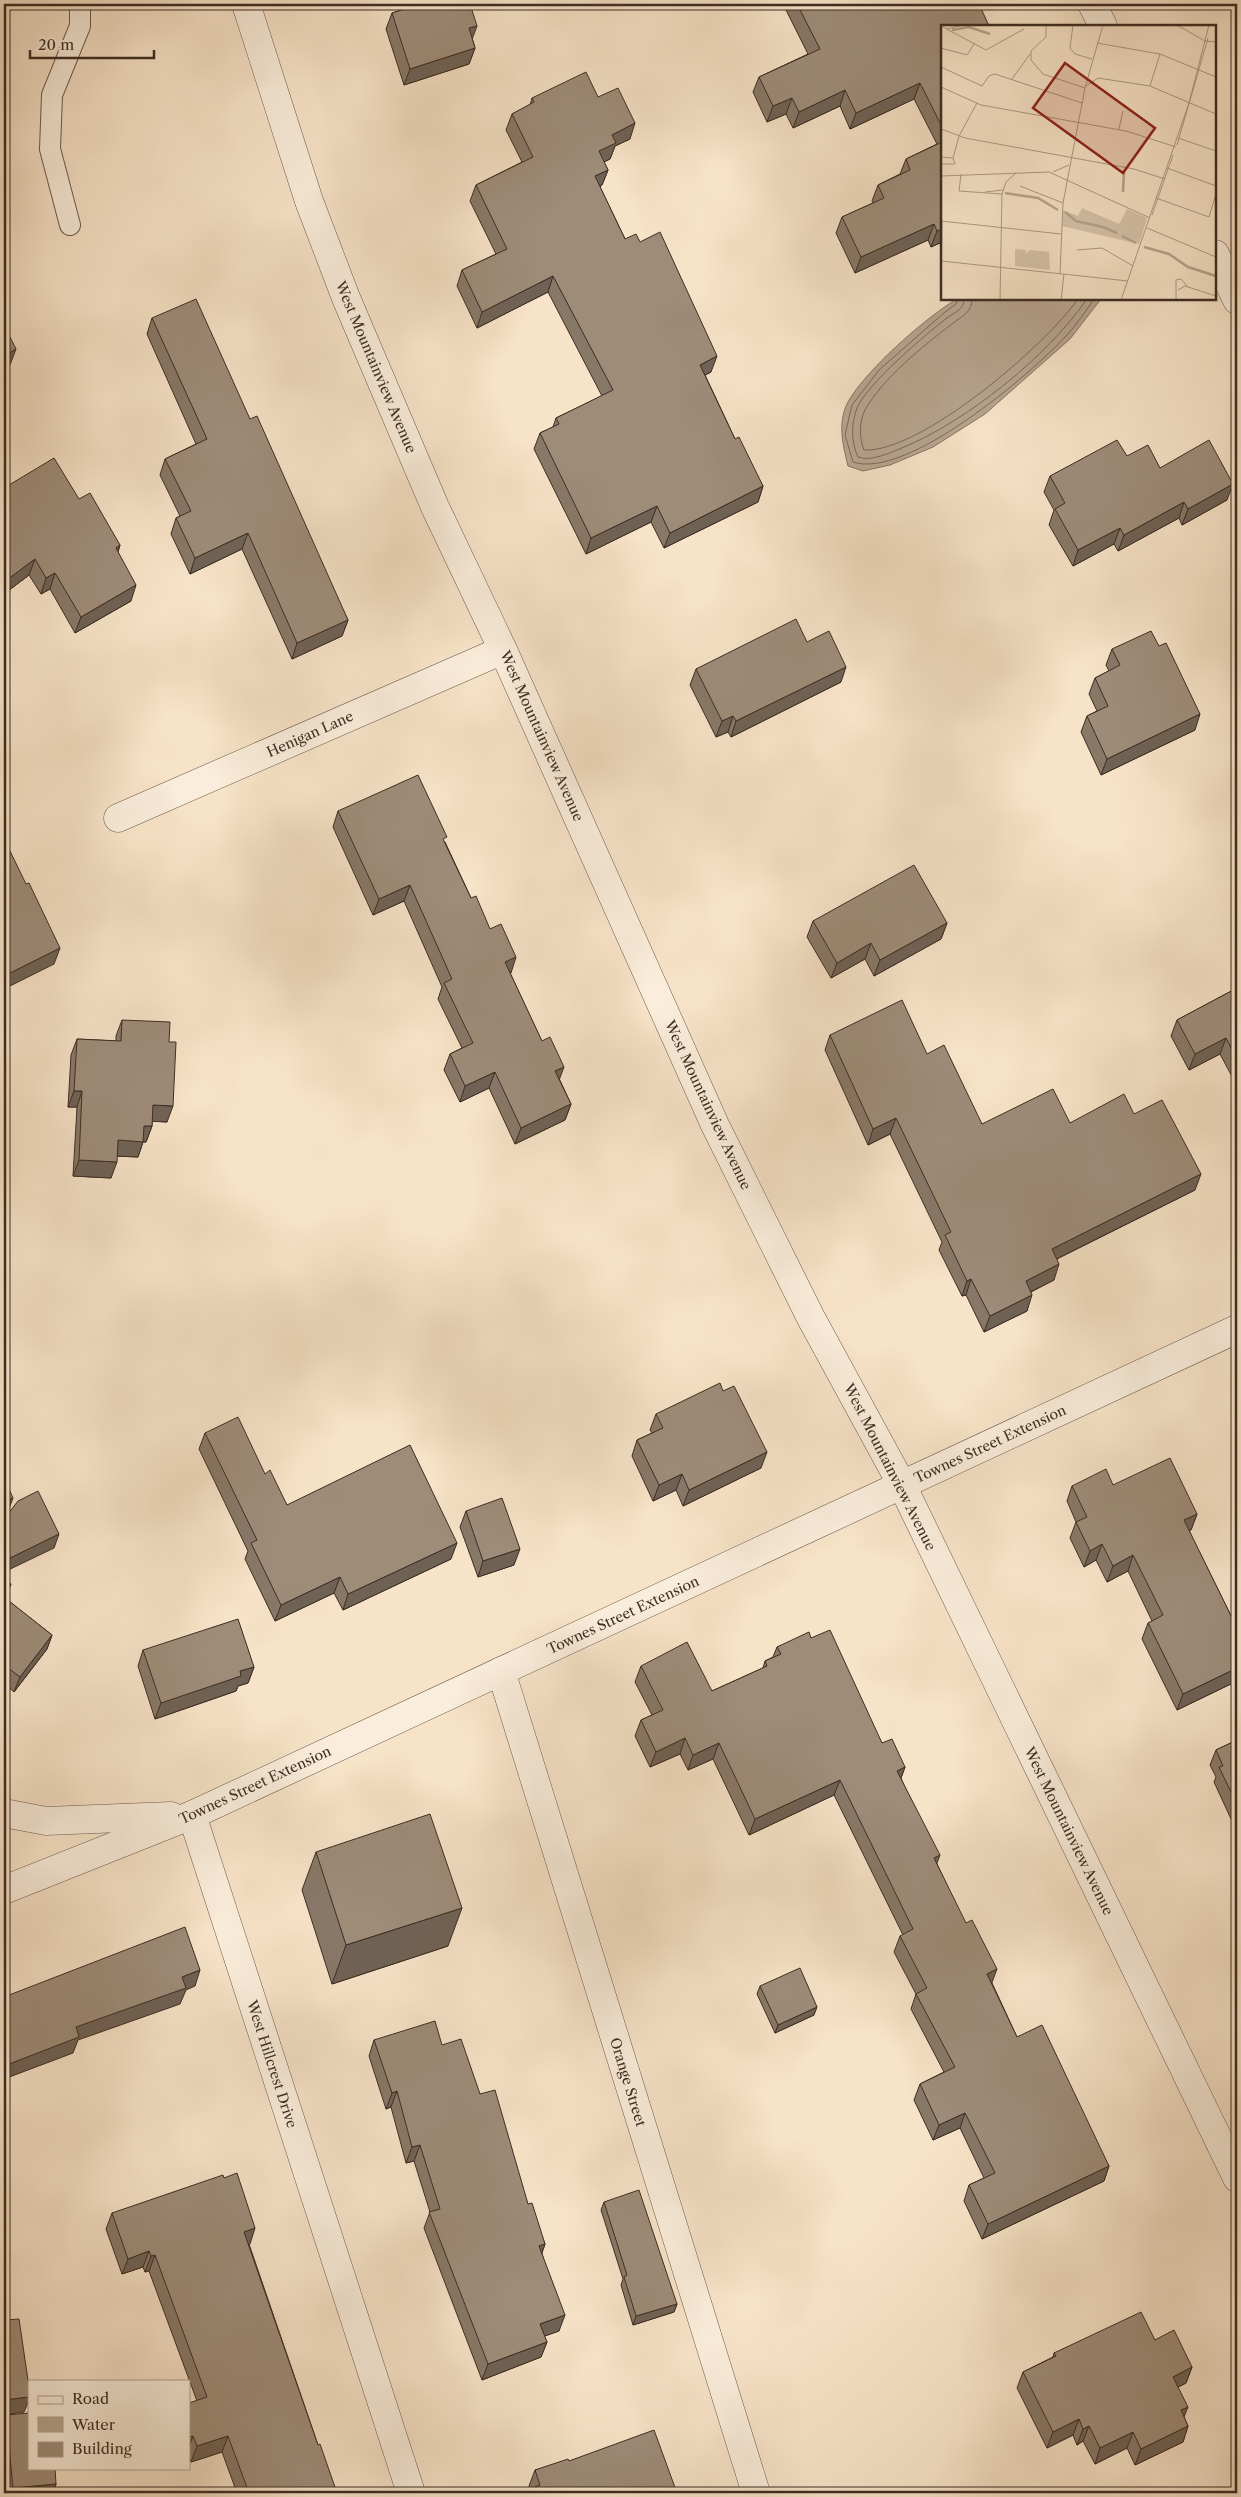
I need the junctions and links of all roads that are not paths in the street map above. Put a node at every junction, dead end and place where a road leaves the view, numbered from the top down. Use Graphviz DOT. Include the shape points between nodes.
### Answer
graph roads {
  1 [pos="80,4"];
  2 [pos="246,4"];
  3 [pos="1092,4"];
  4 [pos="1102,25"];
  5 [pos="70,225"];
  6 [pos="1216,256"];
  7 [pos="1237,300"];
  8 [pos="503,650"];
  9 [pos="118,818"];
  10 [pos="1237,1330"];
  11 [pos="902,1485"];
  12 [pos="501,1671"];
  13 [pos="4,1812"];
  14 [pos="192,1815"];
  15 [pos="4,1890"];
  16 [pos="1237,2178"];
  17 [pos="411,2493"];
  18 [pos="756,2493"];
  1 -- 5 [label="lane" via="80,26 52,95 50,149"];
  2 -- 8 [label="street, West Mountainview Avenue" via="309,201 346,298 435,507"];
  3 -- 4 [label="street"];
  6 -- 7 [label="street"];
  8 -- 9 [label="street, Henigan Lane"];
  8 -- 11 [label="street, West Mountainview Avenue" via="715,1125 811,1318"];
  10 -- 11 [label="street, Townes Street Extension"];
  11 -- 12 [label="street, Townes Street Extension"];
  11 -- 16 [label="street, West Mountainview Avenue"];
  12 -- 14 [label="street, Townes Street Extension"];
  12 -- 18 [label="street, Orange Street"];
  13 -- 14 [label="street" via="46,1821"];
  14 -- 15 [label="street, Townes Street Extension"];
  14 -- 17 [label="street, West Hillcrest Drive"];
}
